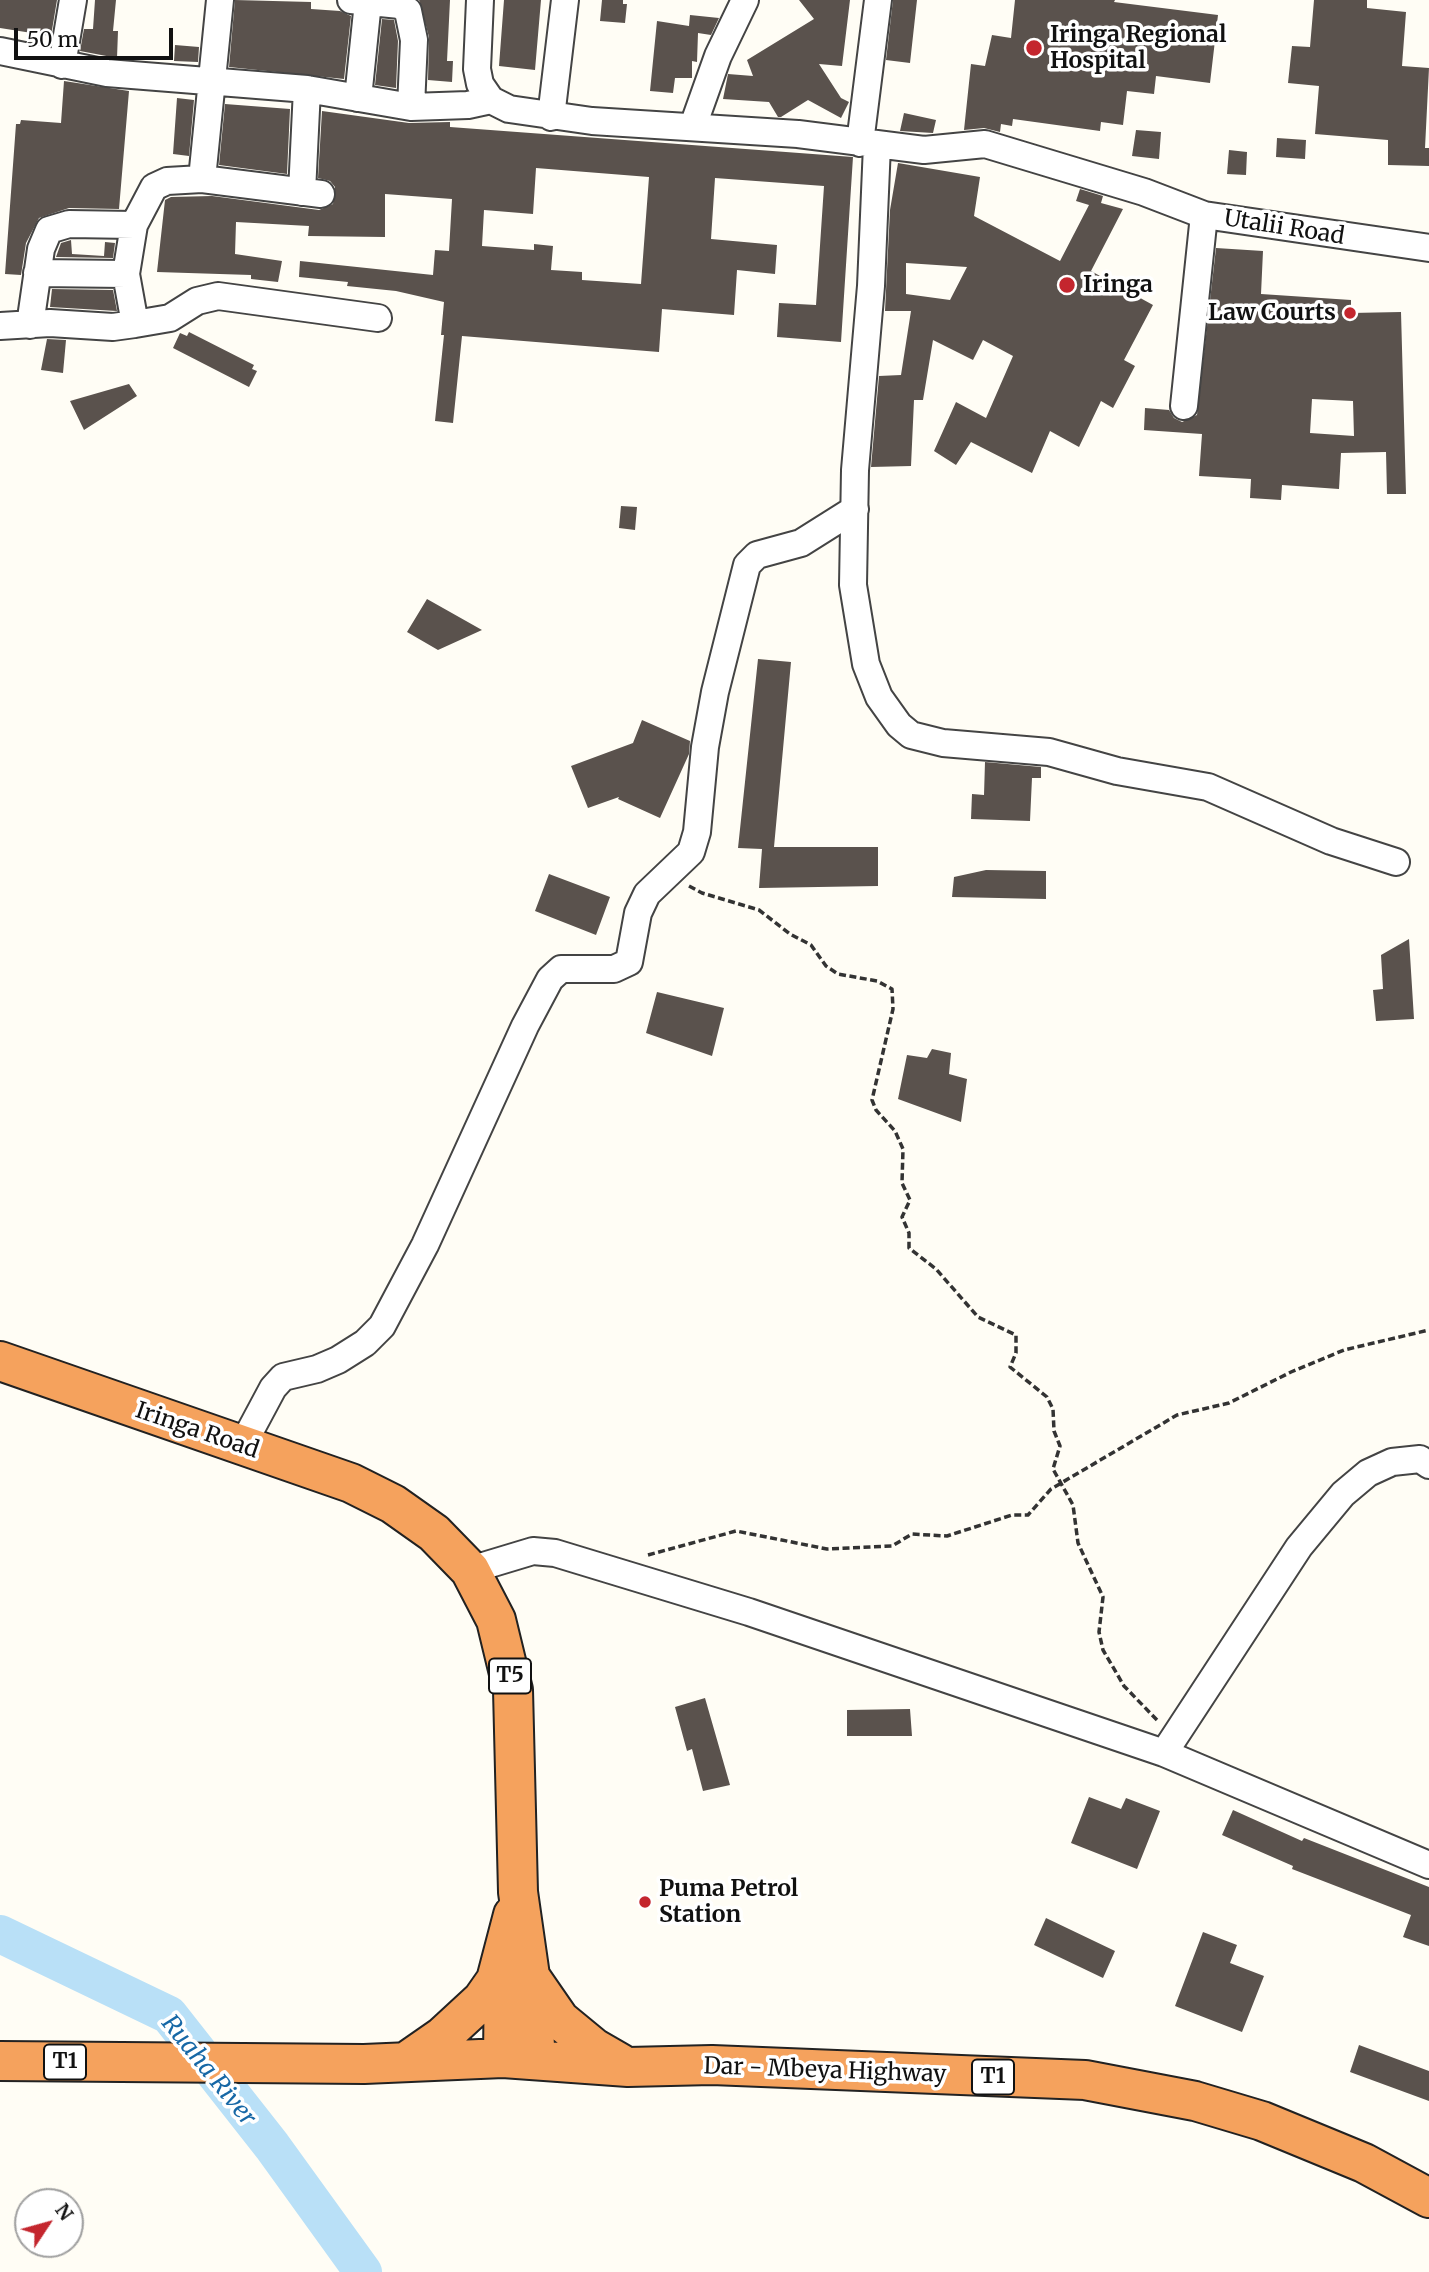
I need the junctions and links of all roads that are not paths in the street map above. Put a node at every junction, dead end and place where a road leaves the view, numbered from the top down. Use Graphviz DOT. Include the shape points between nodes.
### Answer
graph roads {
  1 [pos="73,0"];
  2 [pos="220,0"];
  3 [pos="480,0"];
  4 [pos="565,0"];
  5 [pos="745,0"];
  6 [pos="878,0"];
  7 [pos="359,1"];
  8 [pos="0,51"];
  9 [pos="62,65"];
  10 [pos="211,81"];
  11 [pos="307,89"];
  12 [pos="358,97"];
  13 [pos="491,100"];
  14 [pos="411,107"];
  15 [pos="551,117"];
  16 [pos="693,126"];
  17 [pos="868,144"];
  18 [pos="202,179"];
  19 [pos="1204,215"];
  20 [pos="134,225"];
  21 [pos="1429,248"];
  22 [pos="37,273"];
  23 [pos="126,274"];
  24 [pos="378,318"];
  25 [pos="135,324"];
  26 [pos="30,325"];
  27 [pos="0,326"];
  28 [pos="1184,406"];
  29 [pos="855,509"];
  30 [pos="1396,862"];
  31 [pos="0,1361"];
  32 [pos="242,1446"];
  33 [pos="1429,1465"];
  34 [pos="470,1570"];
  35 [pos="1169,1745"];
  36 [pos="1429,1865"];
  37 [pos="517,1966"];
  38 [pos="519,2059"];
  39 [pos="0,2061"];
  40 [pos="407,2061"];
  41 [pos="628,2067"];
  42 [pos="1429,2198"];
  1 -- 9 [label="street"];
  2 -- 10 [label="street"];
  3 -- 13 [label="street" via="477,69"];
  4 -- 15 [label="street"];
  5 -- 16 [label="street"];
  6 -- 17 [label="street"];
  7 -- 12 [label="street"];
  7 -- 14 [label="street" via="400,5 412,18"];
  8 -- 9 [label="street"];
  9 -- 10 [label="street"];
  10 -- 11 [label="street"];
  10 -- 18 [label="street"];
  11 -- 12 [label="street"];
  11 -- 18 [label="street" via="312,193"];
  12 -- 14 [label="street"];
  13 -- 14 [label="street"];
  13 -- 15 [label="street, Utalii Road" via="509,109"];
  15 -- 16 [label="street, Utalii Road"];
  16 -- 17 [label="street, Utalii Road"];
  17 -- 19 [label="street, Utalii Road" via="924,150 985,144"];
  17 -- 29 [label="street" via="871,285"];
  18 -- 20 [label="street" via="167,181 154,187"];
  19 -- 21 [label="street, Utalii Road"];
  19 -- 28 [label="street"];
  20 -- 22 [label="street" via="57,226 44,238"];
  20 -- 23 [label="street"];
  22 -- 23 [label="street"];
  22 -- 26 [label="street"];
  23 -- 25 [label="street"];
  24 -- 25 [label="street" via="218,296 197,301 170,318"];
  25 -- 26 [label="street"];
  26 -- 27 [label="street"];
  29 -- 30 [label="street" via="853,585 866,664 879,697 911,735 943,743 1049,752 1117,771 1208,787 1331,841"];
  29 -- 32 [label="street" via="801,543 757,555 747,565 710,720 697,832 691,852 647,894 638,914 629,962 614,970 561,969 550,979 382,1326 338,1360 283,1377"];
  31 -- 32 [label="highway, Iringa Road / T5"];
  32 -- 34 [label="highway, Iringa Road / T5" via="351,1483 393,1504 434,1532"];
  33 -- 35 [label="street" via="1420,1459 1392,1462 1367,1473 1343,1494 1299,1547"];
  34 -- 35 [label="street" via="533,1551 555,1553"];
  34 -- 37 [label="highway, T5" via="496,1620 513,1690"];
  35 -- 36 [label="street"];
  37 -- 38 [label="highway, T5"];
  37 -- 40 [label="highway" via="496,1980 482,2000 443,2036"];
  37 -- 41 [label="highway" via="578,2036"];
  38 -- 40 [label="highway, T1"];
  38 -- 41 [label="highway, Dar - Mbeya Highway / T1"];
  39 -- 40 [label="highway, T1"];
  41 -- 42 [label="highway, Dar - Mbeya Highway / T1" via="712,2065 1085,2080 1195,2101 1262,2121 1364,2163"];
}
